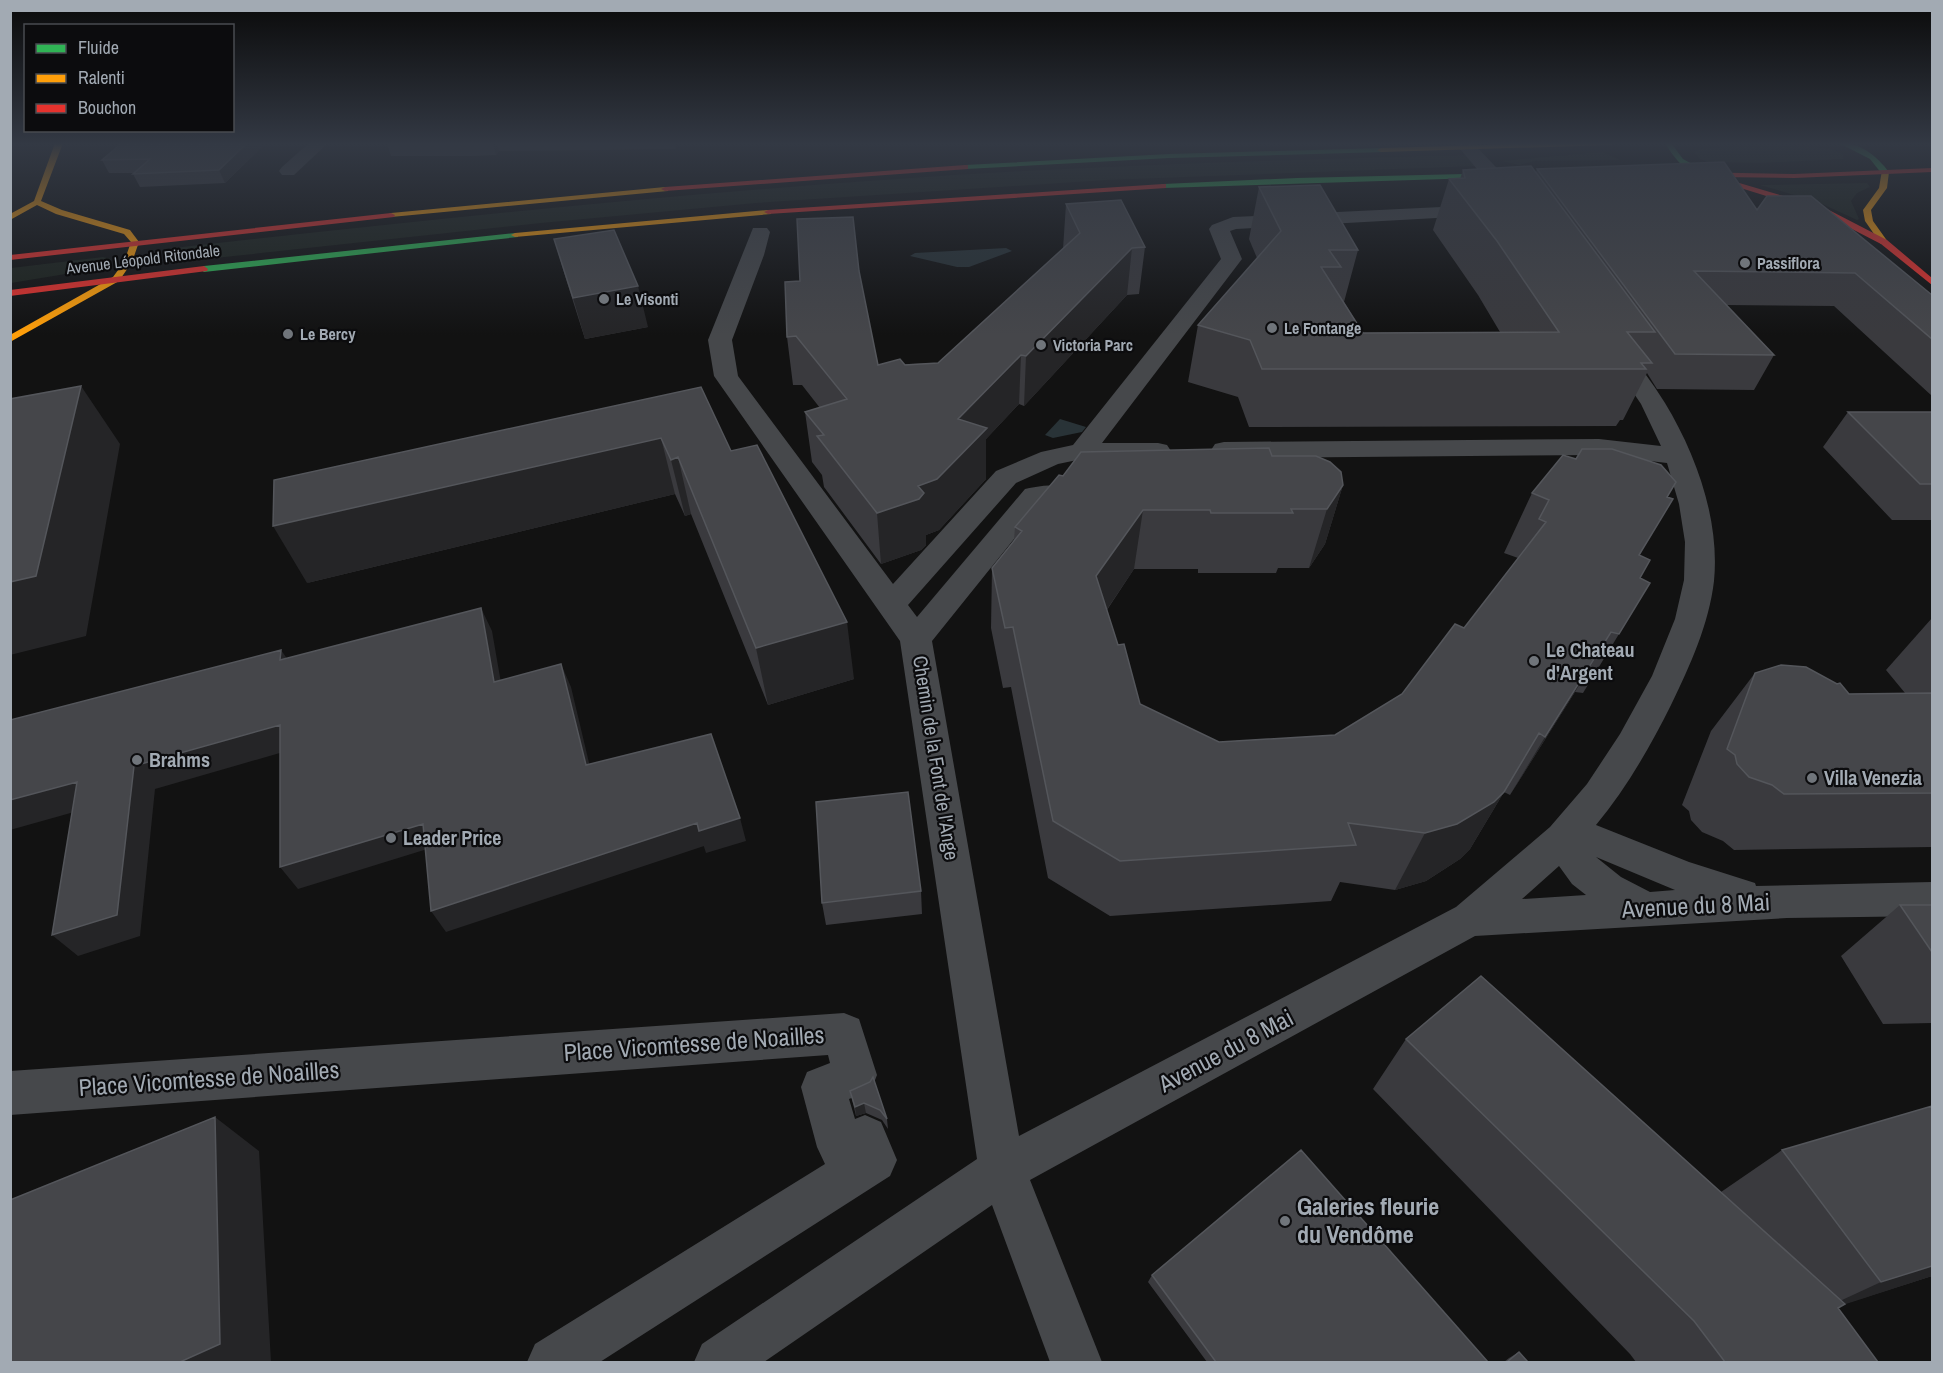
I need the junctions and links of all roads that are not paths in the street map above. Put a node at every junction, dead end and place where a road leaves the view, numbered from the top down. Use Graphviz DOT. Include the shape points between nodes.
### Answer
graph roads {
  1 [pos="29,207"];
  2 [pos="49,207"];
  3 [pos="460,207"];
  4 [pos="843,207"];
  5 [pos="1518,207"];
  6 [pos="1811,207"];
  7 [pos="1869,207"];
  8 [pos="10,218"];
  9 [pos="760,232"];
  10 [pos="135,242"];
  11 [pos="1884,242"];
  12 [pos="10,258"];
  13 [pos="116,279"];
  14 [pos="1932,282"];
  15 [pos="10,293"];
  16 [pos="1597,322"];
  17 [pos="10,339"];
  18 [pos="1082,451"];
  19 [pos="1678,456"];
  20 [pos="1117,493"];
  21 [pos="891,604"];
  22 [pos="916,639"];
  23 [pos="1567,834"];
  24 [pos="1932,898"];
  25 [pos="1787,901"];
  26 [pos="1648,909"];
  27 [pos="1470,919"];
  28 [pos="10,1093"];
  29 [pos="1002,1170"];
  30 [pos="553,1362"];
  31 [pos="720,1362"];
  32 [pos="1076,1362"];
  1 -- 8 [label="main road"];
  2 -- 10 [label="main road" via="127,232"];
  3 -- 10 [label="main road, Avenue Léopold Ritondale"];
  4 -- 13 [label="main road, Avenue Léopold Ritondale" via="506,235"];
  5 -- 18 [label="street" via="1526,218 1224,226 1219,229 1232,259"];
  6 -- 11 [label="main road"];
  7 -- 11 [label="main road" via="1869,221"];
  9 -- 21 [label="street, Chemin de la Font de l'Ange" via="720,340 726,376"];
  10 -- 12 [label="main road, Avenue Léopold Ritondale"];
  10 -- 13 [label="main road" via="126,269"];
  11 -- 14 [label="main road"];
  13 -- 15 [label="main road, Avenue Léopold Ritondale"];
  13 -- 17 [label="main road"];
  16 -- 19 [label="street" via="1657,411"];
  18 -- 19 [label="street" via="1599,447"];
  18 -- 21 [label="street" via="1050,458 1006,477"];
  19 -- 23 [label="street" via="1697,533 1700,562 1694,606 1669,678 1634,743"];
  20 -- 22 [label="street" via="1035,495"];
  21 -- 22 [label="street, Chemin de la Font de l'Ange"];
  22 -- 29 [label="street, Chemin de la Font de l'Ange"];
  23 -- 25 [label="street, Avenue du 8 Mai" via="1705,886"];
  23 -- 26 [label="street" via="1572,859 1585,872 1608,890"];
  23 -- 27 [label="street"];
  24 -- 25 [label="street, Avenue du 8 Mai"];
  25 -- 26 [label="street, Avenue du 8 Mai"];
  26 -- 27 [label="street, Avenue du 8 Mai"];
  27 -- 29 [label="street, Avenue du 8 Mai"];
  28 -- 30 [label="street, Place Vicomtesse de Noailles" via="844,1033 855,1075 823,1087 840,1147 865,1138 874,1160"];
  29 -- 31 [label="street, Avenue du 8 Mai"];
  29 -- 32 [label="street, Chemin de la Font de l'Ange"];
}
